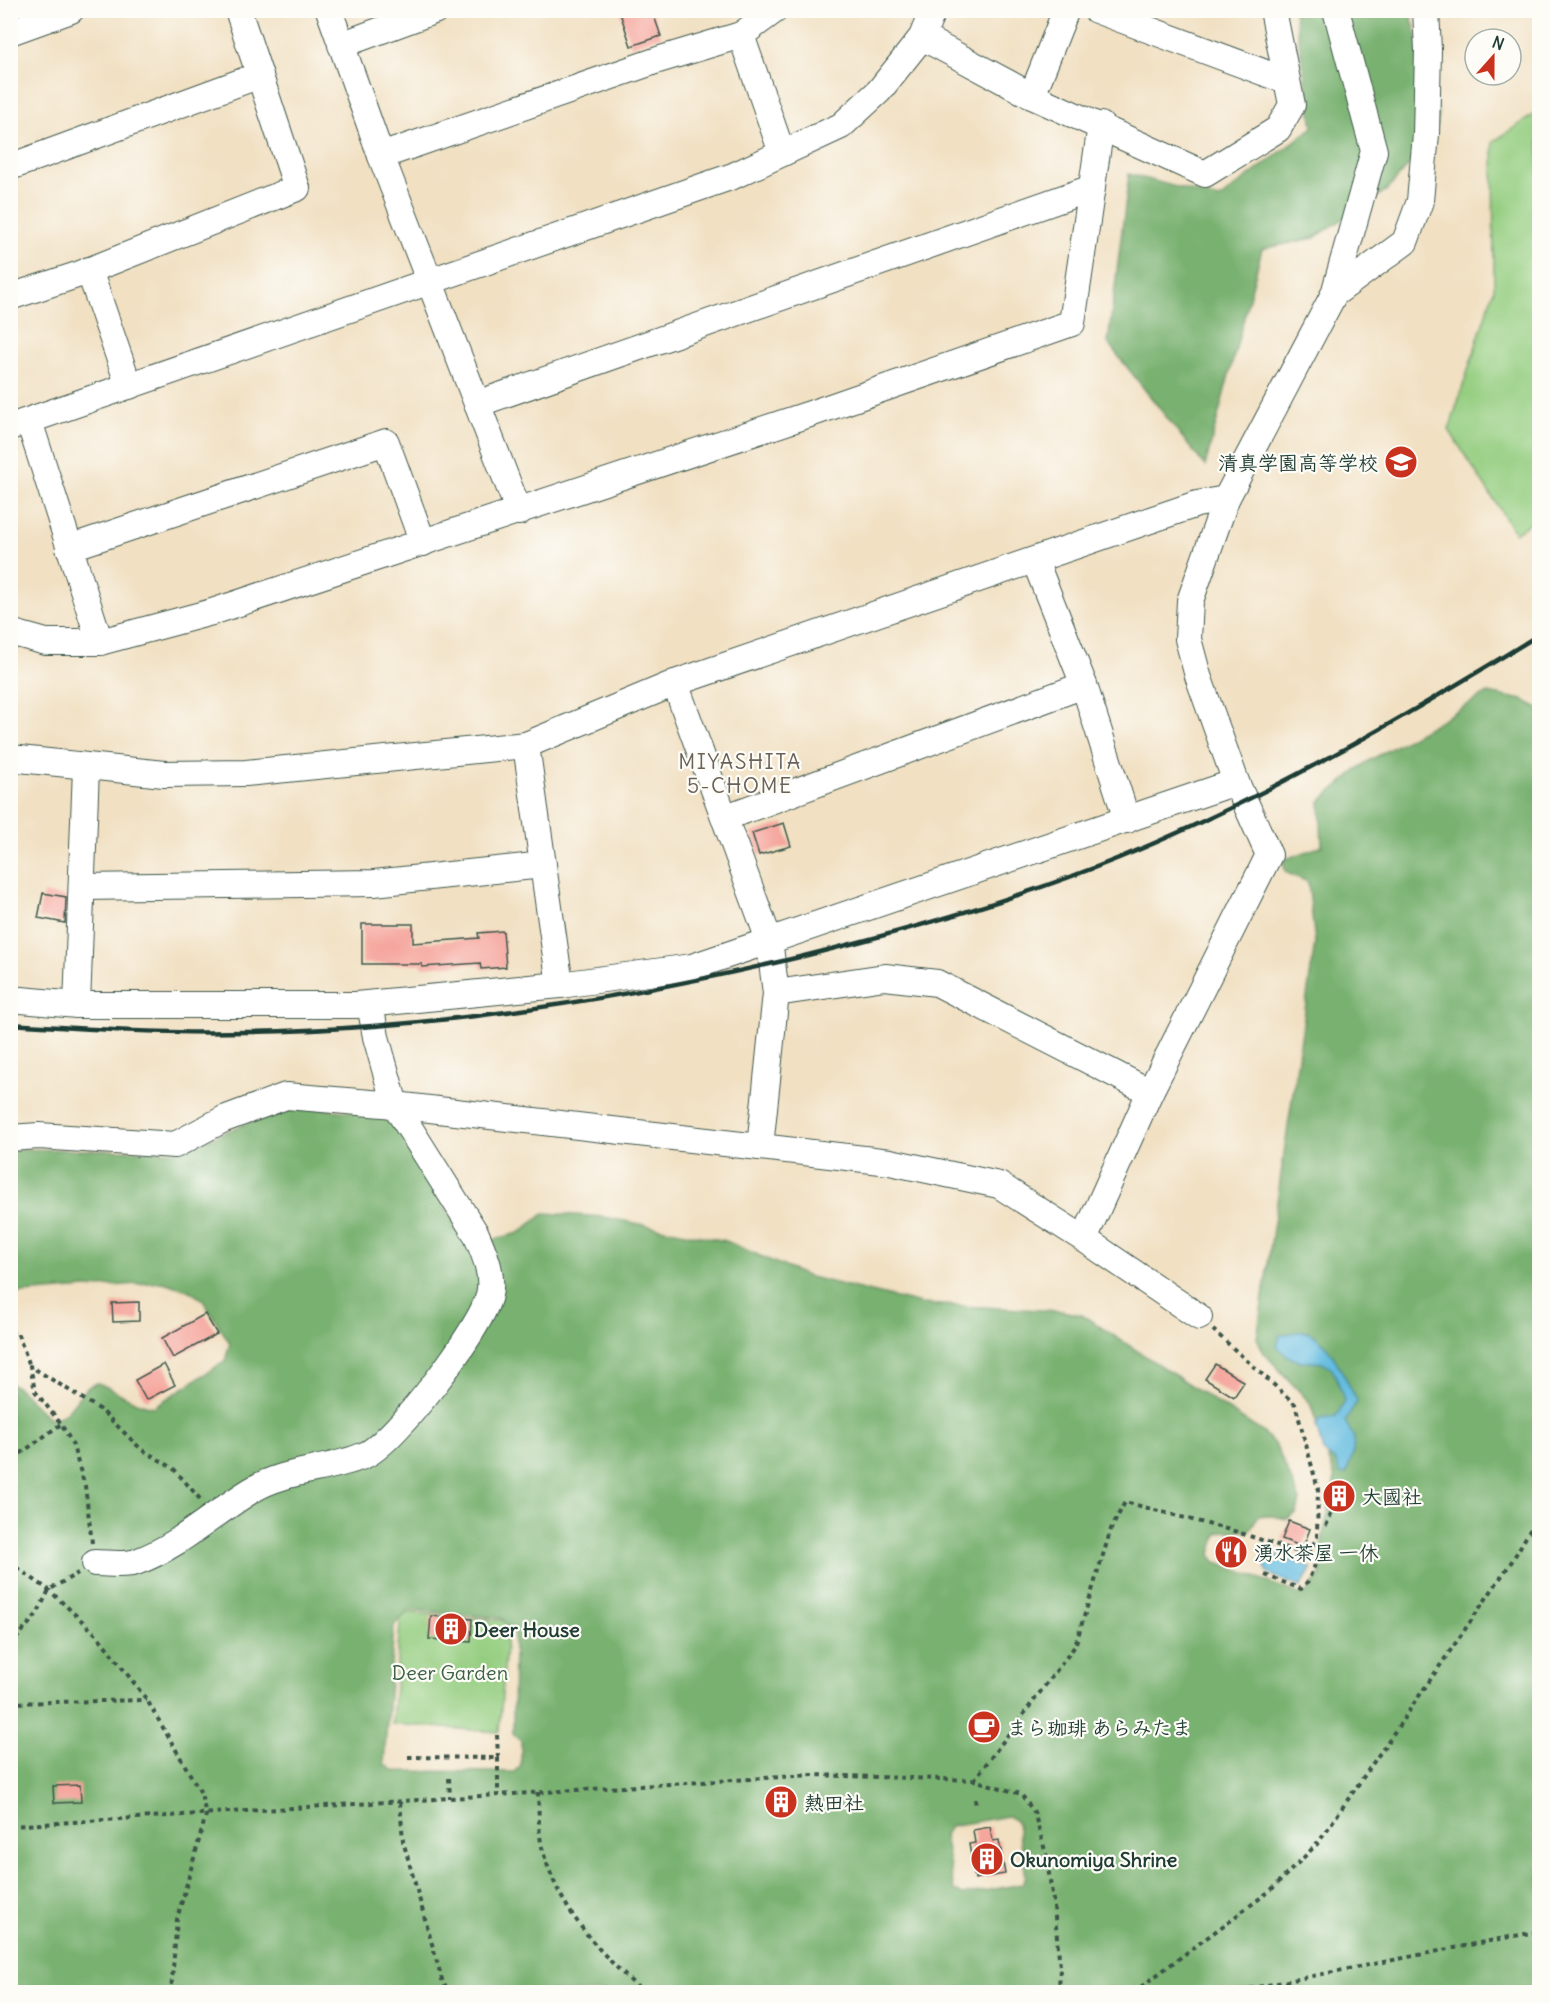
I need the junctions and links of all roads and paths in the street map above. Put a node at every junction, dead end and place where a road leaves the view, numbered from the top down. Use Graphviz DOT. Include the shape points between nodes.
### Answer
graph roads {
  1 [pos="71,10"];
  2 [pos="238,10"];
  3 [pos="329,10"];
  4 [pos="436,10"];
  5 [pos="776,10"];
  6 [pos="933,10"];
  7 [pos="1066,10"];
  8 [pos="1096,10"];
  9 [pos="1273,10"];
  10 [pos="1336,10"];
  11 [pos="1426,10"];
  12 [pos="10,32"];
  13 [pos="741,35"];
  14 [pos="922,37"];
  15 [pos="341,45"];
  16 [pos="260,75"];
  17 [pos="1287,81"];
  18 [pos="1032,96"];
  19 [pos="1101,125"];
  20 [pos="782,153"];
  21 [pos="381,156"];
  22 [pos="10,166"];
  23 [pos="1092,188"];
  24 [pos="89,270"];
  25 [pos="429,281"];
  26 [pos="1334,294"];
  27 [pos="10,297"];
  28 [pos="129,386"];
  29 [pos="477,404"];
  30 [pos="20,424"];
  31 [pos="1226,500"];
  32 [pos="519,512"];
  33 [pos="423,543"];
  34 [pos="69,548"];
  35 [pos="1035,561"];
  36 [pos="10,632"];
  37 [pos="100,642"];
  38 [pos="675,683"];
  39 [pos="1084,685"];
  40 [pos="526,746"];
  41 [pos="10,758"];
  42 [pos="86,768"];
  43 [pos="1236,782"];
  44 [pos="724,818"];
  45 [pos="1127,820"];
  46 [pos="543,865"];
  47 [pos="82,887"];
  48 [pos="769,940"];
  49 [pos="560,985"];
  50 [pos="776,993"];
  51 [pos="10,999"];
  52 [pos="369,1004"];
  53 [pos="77,1005"];
  54 [pos="1150,1092"];
  55 [pos="395,1105"];
  56 [pos="10,1138"];
  57 [pos="760,1147"];
  58 [pos="1084,1239"];
  59 [pos="1199,1317"];
  60 [pos="10,1332"];
  61 [pos="30,1366"];
  62 [pos="62,1424"];
  63 [pos="13,1459"];
  64 [pos="1337,1500"];
  65 [pos="1539,1513"];
  66 [pos="214,1516"];
  67 [pos="1326,1526"];
  68 [pos="10,1563"];
  69 [pos="95,1563"];
  70 [pos="1315,1565"];
  71 [pos="1265,1575"];
  72 [pos="49,1590"];
  73 [pos="10,1646"];
  74 [pos="147,1700"];
  75 [pos="10,1703"];
  76 [pos="498,1735"];
  77 [pos="408,1757"];
  78 [pos="498,1758"];
  79 [pos="449,1778"];
  80 [pos="974,1780"];
  81 [pos="538,1792"];
  82 [pos="498,1794"];
  83 [pos="450,1798"];
  84 [pos="975,1799"];
  85 [pos="400,1802"];
  86 [pos="976,1807"];
  87 [pos="206,1815"];
  88 [pos="10,1826"];
  89 [pos="1539,1931"];
  90 [pos="171,1992"];
  91 [pos="449,1992"];
  92 [pos="643,1992"];
  93 [pos="1059,1992"];
  94 [pos="1134,1992"];
  95 [pos="1232,1992"];
  1 -- 12 [label="street"];
  2 -- 16 [label="street"];
  3 -- 15 [label="street"];
  4 -- 15 [label="street"];
  5 -- 13 [label="street"];
  6 -- 14 [label="street"];
  7 -- 18 [label="street"];
  8 -- 17 [label="street"];
  9 -- 17 [label="street"];
  10 -- 26 [label="street" via="1374,151"];
  11 -- 26 [label="street" via="1426,134 1420,201 1405,242"];
  13 -- 20 [label="street"];
  13 -- 21 [label="street"];
  14 -- 18 [label="street"];
  14 -- 20 [label="street" via="879,91 841,126"];
  15 -- 21 [label="street"];
  16 -- 22 [label="street"];
  16 -- 24 [label="street" via="297,188"];
  17 -- 19 [label="street" via="1292,105 1278,129 1205,174"];
  18 -- 19 [label="street"];
  19 -- 23 [label="street"];
  20 -- 25 [label="street" via="733,176"];
  21 -- 25 [label="street"];
  23 -- 29 [label="street"];
  23 -- 32 [label="street" via="1072,323"];
  24 -- 27 [label="street"];
  24 -- 28 [label="street"];
  25 -- 28 [label="street"];
  25 -- 29 [label="street"];
  26 -- 31 [label="street"];
  28 -- 30 [label="street"];
  29 -- 32 [label="street"];
  30 -- 34 [label="street"];
  31 -- 35 [label="street" via="1197,504"];
  31 -- 43 [label="street" via="1190,601 1188,639"];
  32 -- 33 [label="street"];
  33 -- 34 [label="street" via="386,442"];
  33 -- 37 [label="street" via="212,612"];
  34 -- 37 [label="street"];
  35 -- 38 [label="street"];
  35 -- 39 [label="street"];
  36 -- 37 [label="street" via="46,642"];
  38 -- 40 [label="street"];
  38 -- 44 [label="street"];
  39 -- 44 [label="street"];
  39 -- 45 [label="street"];
  40 -- 42 [label="street" via="246,773 164,774"];
  40 -- 46 [label="street"];
  41 -- 42 [label="street"];
  42 -- 47 [label="street"];
  43 -- 45 [label="street"];
  43 -- 54 [label="street" via="1269,855"];
  44 -- 48 [label="street"];
  45 -- 48 [label="street"];
  46 -- 47 [label="street" via="374,883"];
  46 -- 49 [label="street"];
  47 -- 53 [label="street"];
  48 -- 49 [label="street" via="692,967"];
  48 -- 50 [label="street"];
  49 -- 52 [label="street"];
  50 -- 54 [label="street" via="885,977 937,983"];
  50 -- 57 [label="street"];
  51 -- 53 [label="street"];
  52 -- 53 [label="street"];
  52 -- 55 [label="street"];
  54 -- 58 [label="street"];
  55 -- 56 [label="street" via="286,1096 224,1119 176,1145 39,1136"];
  55 -- 57 [label="street"];
  55 -- 66 [label="street" via="485,1254 489,1295 477,1324 415,1406 379,1446 365,1455 254,1488"];
  57 -- 58 [label="street" via="890,1162 999,1185"];
  58 -- 59 [label="street"];
  59 -- 80 [label="path" via="1295,1404 1318,1489 1317,1537 1308,1555 1125,1502 1111,1528 1075,1646"];
  60 -- 61 [label="path" via="17,1332"];
  61 -- 62 [label="path" via="35,1391"];
  61 -- 66 [label="path" via="101,1410 141,1449 173,1468"];
  62 -- 63 [label="path"];
  62 -- 69 [label="path" via="85,1486"];
  64 -- 67 [label="path"];
  65 -- 94 [label="path" via="1480,1608 1318,1843 1271,1890"];
  66 -- 69 [label="street" via="134,1563"];
  68 -- 72 [label="path"];
  69 -- 72 [label="path"];
  70 -- 71 [label="path" via="1301,1589"];
  72 -- 73 [label="path" via="37,1614"];
  72 -- 74 [label="path" via="98,1636"];
  74 -- 75 [label="path"];
  74 -- 87 [label="path" via="201,1793"];
  76 -- 78 [label="path"];
  77 -- 78 [label="path"];
  78 -- 82 [label="path"];
  79 -- 83 [label="path"];
  80 -- 81 [label="path" via="812,1775"];
  80 -- 93 [label="path" via="1021,1794 1034,1812 1046,1854 1054,1907"];
  81 -- 82 [label="path"];
  81 -- 92 [label="path" via="542,1845 550,1874 588,1939"];
  82 -- 83 [label="path"];
  83 -- 85 [label="path"];
  84 -- 86 [label="path"];
  85 -- 87 [label="path"];
  85 -- 91 [label="path" via="403,1841 443,1983"];
  87 -- 88 [label="path"];
  87 -- 90 [label="path" via="177,1919"];
  89 -- 95 [label="path"];
}
